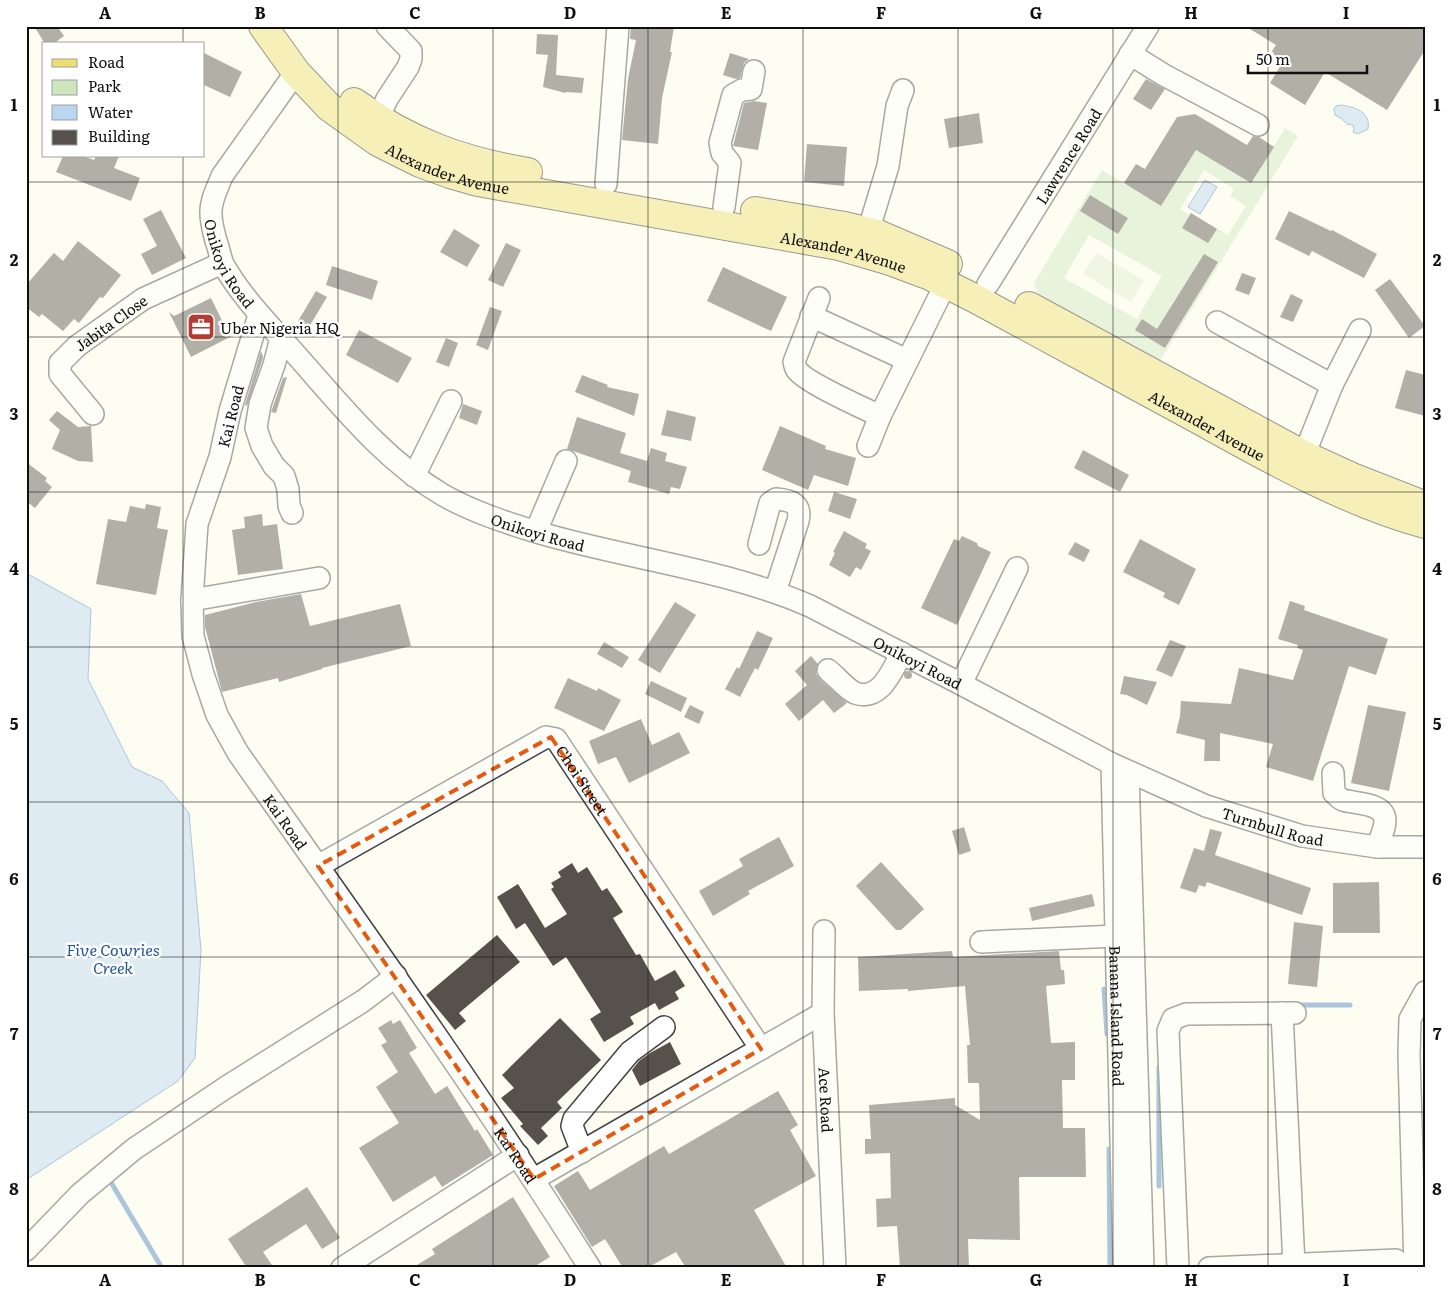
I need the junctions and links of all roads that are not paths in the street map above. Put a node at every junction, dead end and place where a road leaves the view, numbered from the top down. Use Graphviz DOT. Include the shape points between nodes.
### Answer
graph roads {
  1 [pos="263,26"];
  2 [pos="284,26"];
  3 [pos="388,26"];
  4 [pos="618,26"];
  5 [pos="1148,26"];
  6 [pos="1130,54"];
  7 [pos="754,71"];
  8 [pos="296,72"];
  9 [pos="903,90"];
  10 [pos="378,119"];
  11 [pos="1258,125"];
  12 [pos="606,184"];
  13 [pos="724,207"];
  14 [pos="868,232"];
  15 [pos="222,262"];
  16 [pos="946,283"];
  17 [pos="988,284"];
  18 [pos="259,315"];
  19 [pos="1217,322"];
  20 [pos="1360,330"];
  21 [pos="281,338"];
  22 [pos="907,360"];
  23 [pos="1332,385"];
  24 [pos="451,401"];
  25 [pos="93,414"];
  26 [pos="880,416"];
  27 [pos="868,446"];
  28 [pos="1304,455"];
  29 [pos="566,461"];
  30 [pos="414,476"];
  31 [pos="1425,504"];
  32 [pos="292,512"];
  33 [pos="1425,524"];
  34 [pos="536,532"];
  35 [pos="759,544"];
  36 [pos="1017,568"];
  37 [pos="319,578"];
  38 [pos="775,592"];
  39 [pos="192,600"];
  40 [pos="902,653"];
  41 [pos="828,670"];
  42 [pos="961,684"];
  43 [pos="1120,768"];
  44 [pos="1333,773"];
  45 [pos="1377,847"];
  46 [pos="1425,847"];
  47 [pos="318,866"];
  48 [pos="824,931"];
  49 [pos="1116,936"];
  50 [pos="982,942"];
  51 [pos="396,976"];
  52 [pos="1425,992"];
  53 [pos="824,1013"];
  54 [pos="1135,1016"];
  55 [pos="664,1026"];
  56 [pos="761,1049"];
  57 [pos="582,1152"];
  58 [pos="518,1155"];
  59 [pos="534,1179"];
  60 [pos="1154,1203"];
  61 [pos="26,1250"];
  62 [pos="1406,1264"];
  63 [pos="1294,1265"];
  64 [pos="342,1268"];
  65 [pos="590,1268"];
  66 [pos="835,1268"];
  67 [pos="1124,1268"];
  68 [pos="1143,1268"];
  69 [pos="1178,1268"];
  70 [pos="1209,1268"];
  1 -- 8 [label="main road, Alexander Avenue"];
  2 -- 10 [label="main road, Alexander Avenue" via="318,71"];
  3 -- 10 [label="street" via="410,52 411,59"];
  4 -- 12 [label="street"];
  5 -- 6 [label="street, Lawrence Road"];
  6 -- 11 [label="street"];
  6 -- 17 [label="street, Lawrence Road"];
  7 -- 13 [label="street" via="751,89 733,96 720,143 720,149 730,163"];
  8 -- 15 [label="street, Onikoyi Road" via="222,176 214,195 210,213"];
  8 -- 16 [label="main road, Alexander Avenue" via="330,107 378,142 450,174 478,182 839,246"];
  9 -- 14 [label="street" via="897,106 888,166"];
  10 -- 12 [label="main road, Alexander Avenue" via="456,156 510,169"];
  12 -- 13 [label="main road, Alexander Avenue"];
  13 -- 14 [label="main road, Alexander Avenue"];
  14 -- 17 [label="main road, Alexander Avenue"];
  15 -- 18 [label="street, Onikoyi Road"];
  15 -- 25 [label="street, Jabita Close" via="143,299 77,346 60,363 60,374"];
  16 -- 22 [label="street"];
  16 -- 33 [label="main road, Alexander Avenue" via="1252,450 1369,505"];
  17 -- 28 [label="main road, Alexander Avenue"];
  18 -- 21 [label="street, Onikoyi Road"];
  18 -- 39 [label="street, Kai Road" via="230,411 220,457 197,524"];
  19 -- 23 [label="street"];
  20 -- 23 [label="street"];
  21 -- 30 [label="street, Onikoyi Road" via="337,403"];
  21 -- 32 [label="street" via="260,404 256,428 262,446 284,476"];
  22 -- 26 [label="street"];
  22 -- 26 [label="street" via="815,307 794,362 796,369 818,385"];
  23 -- 28 [label="street"];
  24 -- 30 [label="street"];
  26 -- 27 [label="street"];
  28 -- 31 [label="main road, Alexander Avenue"];
  29 -- 34 [label="street"];
  30 -- 34 [label="street, Onikoyi Road" via="482,514"];
  34 -- 38 [label="street, Onikoyi Road"];
  35 -- 38 [label="street" via="770,503 781,499 797,506 800,513 798,522"];
  36 -- 42 [label="street"];
  37 -- 39 [label="street"];
  38 -- 40 [label="street, Onikoyi Road" via="810,606"];
  39 -- 47 [label="street, Kai Road" via="193,636 217,715 238,753"];
  40 -- 41 [label="street" via="882,687 867,695 854,692"];
  40 -- 42 [label="street, Onikoyi Road"];
  42 -- 43 [label="street, Onikoyi Road"];
  43 -- 45 [label="street, Turnbull Road" via="1206,806 1302,836"];
  43 -- 49 [label="street, Banana Island Road"];
  43 -- 54 [label="street, Banana Island Road"];
  44 -- 45 [label="street" via="1334,793 1341,799 1369,804 1384,814"];
  45 -- 46 [label="street, Turnbull Road"];
  47 -- 51 [label="street, Kai Road"];
  47 -- 56 [label="street, Choi Street" via="546,737 556,739"];
  48 -- 53 [label="street, Ace Road"];
  49 -- 50 [label="street"];
  49 -- 67 [label="street, Banana Island Road"];
  51 -- 58 [label="street, Kai Road"];
  51 -- 61 [label="street" via="134,1149 80,1194"];
  52 -- 62 [label="street" via="1410,1019"];
  53 -- 56 [label="street"];
  53 -- 66 [label="street, Ace Road"];
  54 -- 60 [label="street" via="1146,1026 1151,1051"];
  54 -- 68 [label="street, Banana Island Road"];
  55 -- 57 [label="street" via="630,1052 574,1119 572,1126"];
  56 -- 57 [label="street"];
  57 -- 59 [label="street"];
  58 -- 59 [label="street, Kai Road"];
  58 -- 64 [label="street"];
  59 -- 65 [label="street, Kai Road"];
  62 -- 63 [label="street"];
  63 -- 69 [label="street" via="1288,1013 1186,1014 1173,1019 1168,1031"];
  63 -- 70 [label="street"];
}
